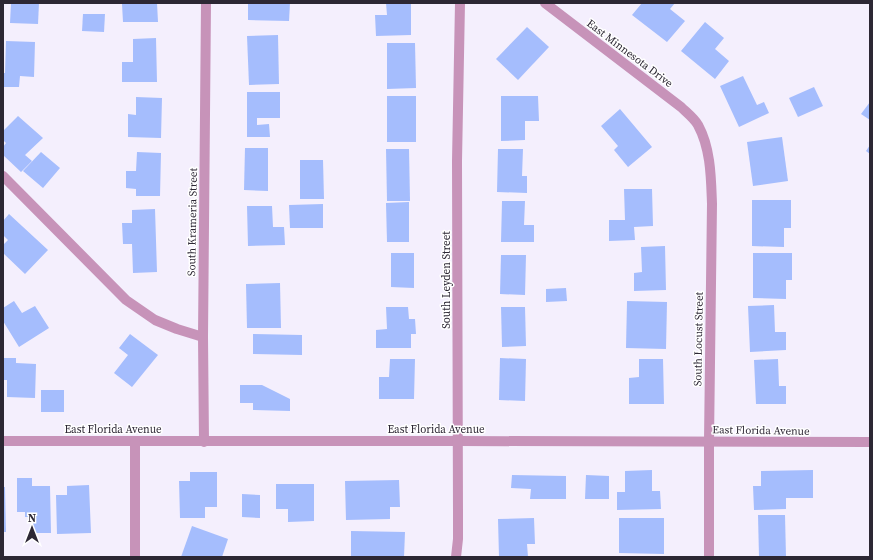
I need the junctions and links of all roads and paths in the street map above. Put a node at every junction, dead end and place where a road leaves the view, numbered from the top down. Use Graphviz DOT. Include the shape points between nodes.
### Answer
graph roads {
  1 [pos="206,3"];
  2 [pos="460,3"];
  3 [pos="545,3"];
  4 [pos="697,124"];
  5 [pos="3,176"];
  6 [pos="203,337"];
  7 [pos="3,441"];
  8 [pos="458,441"];
  9 [pos="709,441"];
  10 [pos="135,442"];
  11 [pos="204,442"];
  12 [pos="870,442"];
  13 [pos="135,557"];
  14 [pos="456,557"];
  15 [pos="709,557"];
  1 -- 6 [label="street, South Krameria Street"];
  2 -- 8 [label="street, South Leyden Street" via="457,161"];
  3 -- 4 [label="street, East Minnesota Drive" via="681,107"];
  4 -- 9 [label="street, South Locust Street" via="706,145 712,204"];
  5 -- 6 [label="street" via="126,300 155,320"];
  6 -- 11 [label="street, South Krameria Street"];
  7 -- 10 [label="street, East Florida Avenue"];
  8 -- 9 [label="street, East Florida Avenue"];
  8 -- 11 [label="street, East Florida Avenue"];
  8 -- 14 [label="street, South Leyden Street"];
  9 -- 12 [label="street, East Florida Avenue"];
  9 -- 15 [label="street, South Locust Street"];
  10 -- 11 [label="street, East Florida Avenue"];
  10 -- 13 [label="street"];
}
